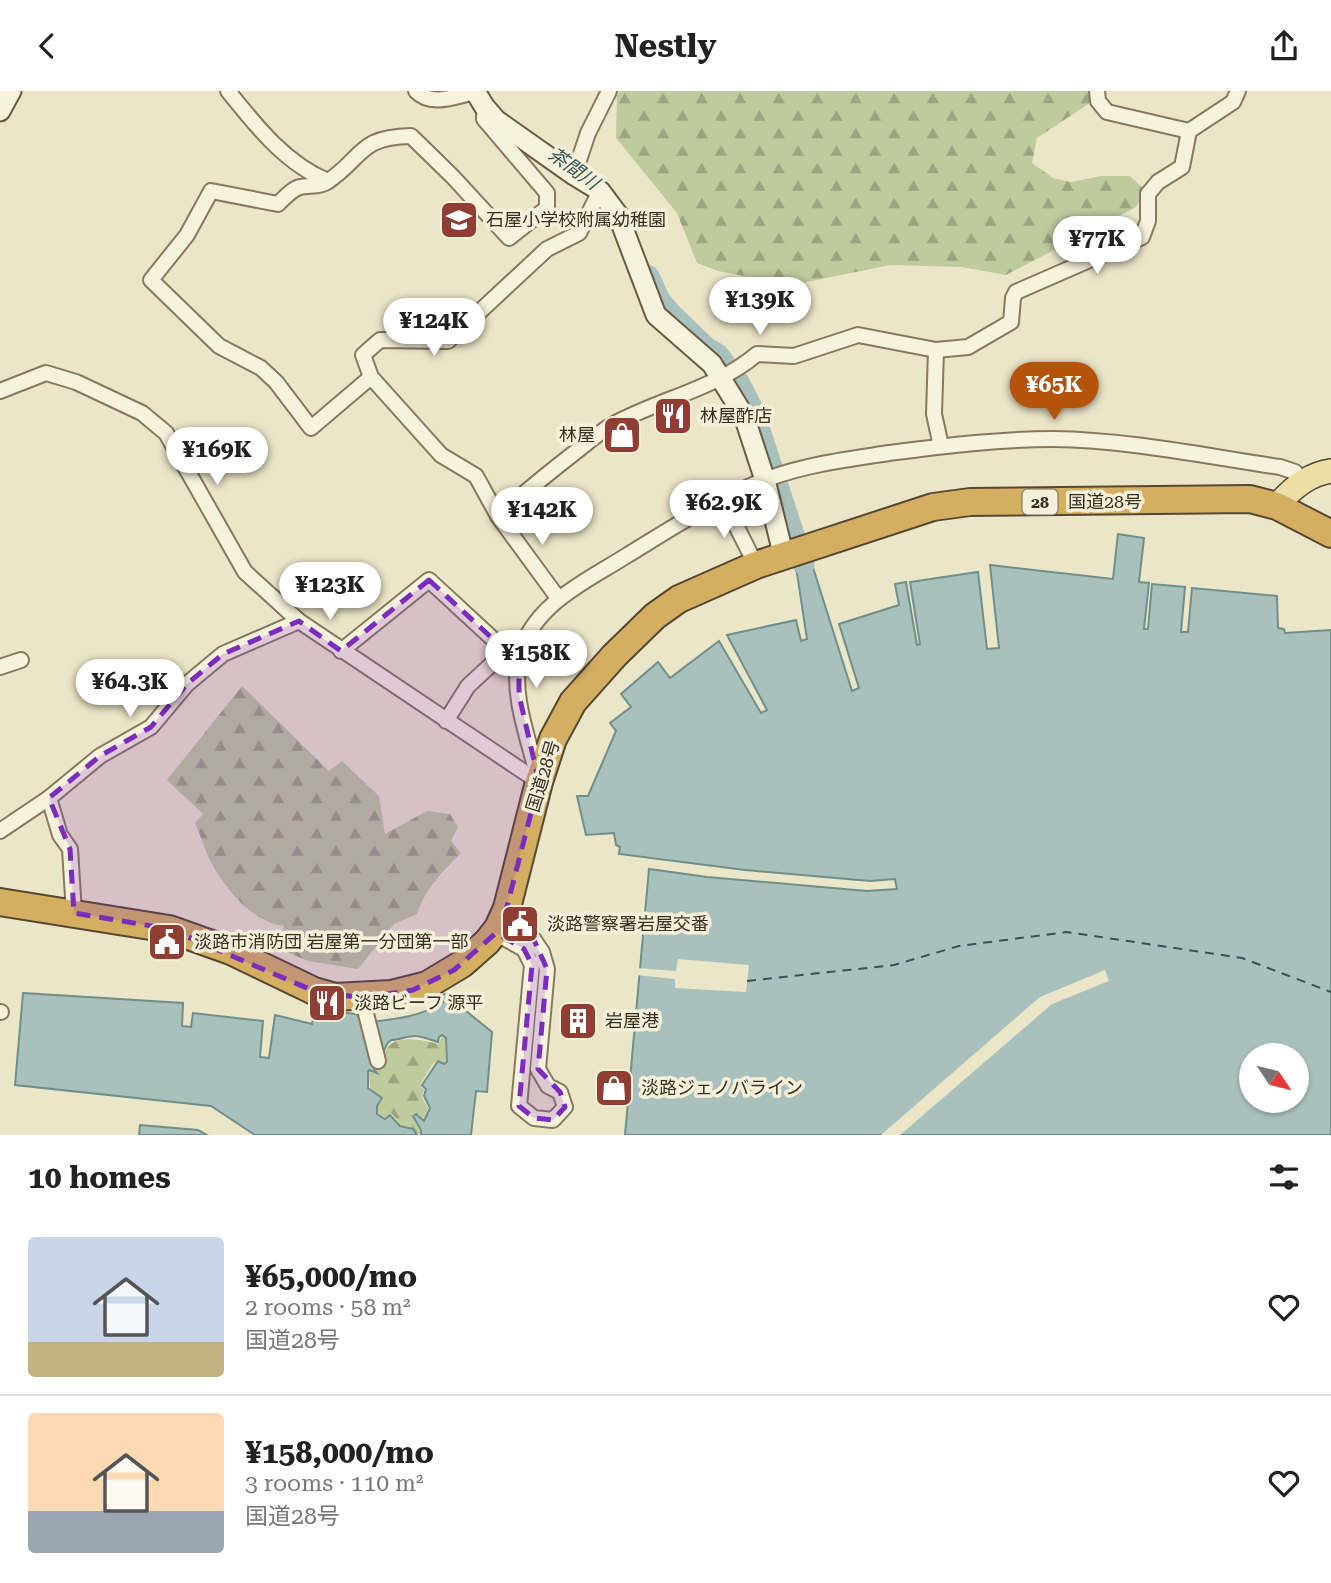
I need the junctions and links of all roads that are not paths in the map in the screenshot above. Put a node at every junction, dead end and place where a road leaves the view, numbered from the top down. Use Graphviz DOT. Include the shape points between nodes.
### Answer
graph roads {
  1 [pos="11,91"];
  2 [pos="228,91"];
  3 [pos="415,91"];
  4 [pos="609,91"];
  5 [pos="1097,91"];
  6 [pos="1238,91"];
  7 [pos="478,97"];
  8 [pos="0,111"];
  9 [pos="1189,131"];
  10 [pos="574,175"];
  11 [pos="328,181"];
  12 [pos="600,191"];
  13 [pos="936,350"];
  14 [pos="371,377"];
  15 [pos="725,377"];
  16 [pos="0,391"];
  17 [pos="941,446"];
  18 [pos="1331,471"];
  19 [pos="767,479"];
  20 [pos="1304,481"];
  21 [pos="723,500"];
  22 [pos="1277,506"];
  23 [pos="498,516"];
  24 [pos="1331,534"];
  25 [pos="795,554"];
  26 [pos="756,565"];
  27 [pos="558,598"];
  28 [pos="299,621"];
  29 [pos="341,651"];
  30 [pos="506,651"];
  31 [pos="21,660"];
  32 [pos="519,663"];
  33 [pos="0,667"];
  34 [pos="446,720"];
  35 [pos="539,782"];
  36 [pos="49,798"];
  37 [pos="0,831"];
  38 [pos="0,902"];
  39 [pos="74,913"];
  40 [pos="499,925"];
  41 [pos="364,1005"];
  42 [pos="378,1061"];
  1 -- 8 [label="street"];
  2 -- 11 [label="street" via="263,134 312,175"];
  3 -- 7 [label="street" via="436,101"];
  4 -- 10 [label="street"];
  5 -- 9 [label="street" via="1107,112"];
  6 -- 9 [label="street" via="1233,102"];
  7 -- 10 [label="street" via="496,120"];
  7 -- 11 [label="street" via="484,119 547,193 547,208 509,238 411,136 376,140"];
  9 -- 13 [label="street" via="1182,167 1148,194 1148,221 1142,237 1016,292 1011,322 968,347"];
  10 -- 12 [label="street"];
  11 -- 14 [label="street" via="297,188 278,204 211,191 187,235 151,280 219,346 261,368 311,428"];
  12 -- 14 [label="street" via="579,233 547,249 448,341 380,339 363,355"];
  12 -- 15 [label="street" via="618,215 656,314"];
  13 -- 15 [label="street" via="858,335 794,356 757,354"];
  13 -- 17 [label="street" via="934,414"];
  14 -- 23 [label="street" via="441,455 476,476"];
  15 -- 19 [label="street"];
  15 -- 23 [label="street" via="610,426"];
  16 -- 28 [label="street" via="46,373 142,413 166,433 245,572"];
  17 -- 19 [label="street" via="844,459"];
  17 -- 20 [label="street" via="1055,439 1123,445 1280,467"];
  18 -- 20 [label="main road"];
  19 -- 21 [label="street"];
  19 -- 25 [label="street"];
  20 -- 22 [label="main road"];
  21 -- 26 [label="street"];
  21 -- 27 [label="street"];
  22 -- 24 [label="highway, 国道28号 / 28"];
  22 -- 25 [label="highway, 国道28号 / 28" via="1250,499 970,502 933,507"];
  23 -- 27 [label="street"];
  25 -- 26 [label="highway, 国道28号 / 28"];
  26 -- 35 [label="highway, 国道28号 / 28" via="679,600 655,616 614,656 573,702 553,739"];
  27 -- 32 [label="street" via="540,616 524,643"];
  28 -- 29 [label="street"];
  28 -- 36 [label="street" via="223,654 187,684 151,727 100,756"];
  29 -- 30 [label="street" via="429,580"];
  29 -- 34 [label="street"];
  30 -- 32 [label="street"];
  30 -- 34 [label="street" via="468,686"];
  31 -- 33 [label="street"];
  32 -- 35 [label="street" via="519,695"];
  34 -- 35 [label="street"];
  35 -- 40 [label="highway, 国道28号 / 28"];
  36 -- 37 [label="street"];
  36 -- 39 [label="street" via="60,835 70,849"];
  38 -- 39 [label="highway"];
  39 -- 41 [label="highway" via="169,929 231,951 314,992"];
  40 -- 40 [label="street" via="534,940 547,969 538,1069 548,1086 560,1092 565,1107 553,1120 534,1118 519,1105 532,965 524,949"];
  40 -- 41 [label="highway" via="462,964 433,982"];
  41 -- 42 [label="street"];
}
